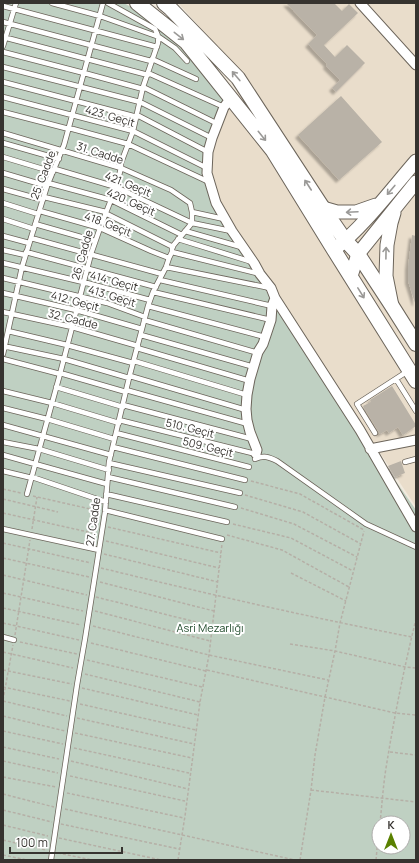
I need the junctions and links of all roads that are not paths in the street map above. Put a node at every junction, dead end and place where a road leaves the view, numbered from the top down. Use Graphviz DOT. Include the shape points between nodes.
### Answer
graph roads {
  1 [pos="16,3"];
  2 [pos="52,3"];
  3 [pos="103,3"];
  4 [pos="108,3"];
  5 [pos="138,3"];
  6 [pos="164,3"];
  7 [pos="360,3"];
  8 [pos="3,6"];
  9 [pos="14,9"];
  10 [pos="100,16"];
  11 [pos="3,22"];
  12 [pos="10,24"];
  13 [pos="95,30"];
  14 [pos="4,37"];
  15 [pos="159,37"];
  16 [pos="92,45"];
  17 [pos="3,46"];
  18 [pos="157,47"];
  19 [pos="3,52"];
  20 [pos="88,59"];
  21 [pos="152,60"];
  22 [pos="187,61"];
  23 [pos="416,65"];
  24 [pos="3,67"];
  25 [pos="84,73"];
  26 [pos="148,74"];
  27 [pos="196,79"];
  28 [pos="3,82"];
  29 [pos="80,87"];
  30 [pos="143,88"];
  31 [pos="3,97"];
  32 [pos="76,101"];
  33 [pos="140,102"];
  34 [pos="228,103"];
  35 [pos="3,112"];
  36 [pos="73,115"];
  37 [pos="137,116"];
  38 [pos="218,124"];
  39 [pos="69,129"];
  40 [pos="133,131"];
  41 [pos="3,133"];
  42 [pos="212,138"];
  43 [pos="3,142"];
  44 [pos="128,144"];
  45 [pos="62,150"];
  46 [pos="208,152"];
  47 [pos="3,157"];
  48 [pos="59,159"];
  49 [pos="416,161"];
  50 [pos="121,168"];
  51 [pos="207,168"];
  52 [pos="54,170"];
  53 [pos="3,173"];
  54 [pos="416,182"];
  55 [pos="210,183"];
  56 [pos="48,184"];
  57 [pos="116,187"];
  58 [pos="3,188"];
  59 [pos="44,199"];
  60 [pos="111,200"];
  61 [pos="3,203"];
  62 [pos="380,204"];
  63 [pos="397,206"];
  64 [pos="323,208"];
  65 [pos="39,212"];
  66 [pos="192,212"];
  67 [pos="106,213"];
  68 [pos="3,219"];
  69 [pos="224,219"];
  70 [pos="192,223"];
  71 [pos="34,226"];
  72 [pos="100,228"];
  73 [pos="232,231"];
  74 [pos="183,233"];
  75 [pos="3,236"];
  76 [pos="31,238"];
  77 [pos="178,239"];
  78 [pos="345,240"];
  79 [pos="95,241"];
  80 [pos="29,243"];
  81 [pos="243,247"];
  82 [pos="172,249"];
  83 [pos="3,250"];
  84 [pos="334,250"];
  85 [pos="26,253"];
  86 [pos="91,254"];
  87 [pos="358,254"];
  88 [pos="168,258"];
  89 [pos="3,263"];
  90 [pos="254,263"];
  91 [pos="22,267"];
  92 [pos="166,267"];
  93 [pos="87,268"];
  94 [pos="162,274"];
  95 [pos="260,274"];
  96 [pos="351,276"];
  97 [pos="3,278"];
  98 [pos="160,280"];
  99 [pos="18,282"];
  100 [pos="83,282"];
  101 [pos="156,287"];
  102 [pos="271,288"];
  103 [pos="153,292"];
  104 [pos="3,293"];
  105 [pos="16,295"];
  106 [pos="80,296"];
  107 [pos="150,300"];
  108 [pos="274,302"];
  109 [pos="148,306"];
  110 [pos="392,306"];
  111 [pos="76,310"];
  112 [pos="3,312"];
  113 [pos="12,314"];
  114 [pos="145,318"];
  115 [pos="271,320"];
  116 [pos="72,327"];
  117 [pos="142,329"];
  118 [pos="6,332"];
  119 [pos="140,335"];
  120 [pos="265,337"];
  121 [pos="416,344"];
  122 [pos="67,345"];
  123 [pos="4,346"];
  124 [pos="137,347"];
  125 [pos="258,353"];
  126 [pos="3,354"];
  127 [pos="3,359"];
  128 [pos="64,359"];
  129 [pos="133,362"];
  130 [pos="254,368"];
  131 [pos="60,374"];
  132 [pos="413,375"];
  133 [pos="130,377"];
  134 [pos="396,379"];
  135 [pos="250,381"];
  136 [pos="56,388"];
  137 [pos="3,391"];
  138 [pos="126,391"];
  139 [pos="248,395"];
  140 [pos="52,403"];
  141 [pos="123,406"];
  142 [pos="3,408"];
  143 [pos="246,410"];
  144 [pos="416,411"];
  145 [pos="47,419"];
  146 [pos="119,422"];
  147 [pos="248,424"];
  148 [pos="3,425"];
  149 [pos="375,433"];
  150 [pos="43,436"];
  151 [pos="115,436"];
  152 [pos="252,439"];
  153 [pos="416,440"];
  154 [pos="3,442"];
  155 [pos="113,447"];
  156 [pos="370,449"];
  157 [pos="39,450"];
  158 [pos="3,455"];
  159 [pos="111,455"];
  160 [pos="256,456"];
  161 [pos="416,459"];
  162 [pos="405,462"];
  163 [pos="109,463"];
  164 [pos="35,464"];
  165 [pos="249,467"];
  166 [pos="109,470"];
  167 [pos="3,471"];
  168 [pos="108,477"];
  169 [pos="32,478"];
  170 [pos="245,480"];
  171 [pos="107,484"];
  172 [pos="240,493"];
  173 [pos="27,494"];
  174 [pos="106,494"];
  175 [pos="106,502"];
  176 [pos="235,507"];
  177 [pos="105,511"];
  178 [pos="227,522"];
  179 [pos="416,527"];
  180 [pos="3,528"];
  181 [pos="222,539"];
  182 [pos="416,547"];
  183 [pos="98,552"];
  184 [pos="3,637"];
  185 [pos="14,640"];
  186 [pos="51,860"];
  1 -- 9 [label="lane"];
  2 -- 10 [label="lane"];
  3 -- 10 [label="lane, 25. Cadde"];
  4 -- 15 [label="lane" via="152,27"];
  5 -- 34 [label="main road, one-way" via="186,42"];
  64 -- 6 [label="main road, one-way" via="238,78"];
  7 -- 23 [label="street"];
  8 -- 9 [label="lane"];
  9 -- 12 [label="lane"];
  9 -- 13 [label="lane"];
  10 -- 13 [label="lane, 25. Cadde"];
  10 -- 15 [label="lane"];
  11 -- 12 [label="lane"];
  12 -- 14 [label="lane"];
  12 -- 16 [label="lane"];
  13 -- 16 [label="lane, 25. Cadde"];
  13 -- 18 [label="lane"];
  14 -- 17 [label="lane"];
  14 -- 20 [label="lane"];
  15 -- 18 [label="lane, 26. Cadde"];
  15 -- 22 [label="lane" via="175,48"];
  16 -- 20 [label="lane, 25. Cadde"];
  16 -- 21 [label="lane"];
  18 -- 21 [label="lane, 26. Cadde"];
  19 -- 25 [label="lane"];
  20 -- 25 [label="lane, 25. Cadde"];
  20 -- 26 [label="lane"];
  21 -- 26 [label="lane, 26. Cadde"];
  21 -- 27 [label="lane"];
  24 -- 29 [label="lane"];
  25 -- 29 [label="lane, 25. Cadde"];
  25 -- 30 [label="lane"];
  26 -- 30 [label="lane, 26. Cadde"];
  26 -- 34 [label="lane"];
  28 -- 32 [label="lane"];
  29 -- 32 [label="lane, 25. Cadde"];
  29 -- 33 [label="lane"];
  30 -- 33 [label="lane, 26. Cadde"];
  30 -- 38 [label="lane"];
  31 -- 36 [label="lane, 423. Geçit"];
  32 -- 36 [label="lane, 25. Cadde"];
  32 -- 37 [label="lane"];
  33 -- 37 [label="lane, 26. Cadde"];
  33 -- 42 [label="lane"];
  34 -- 38 [label="street"];
  34 -- 84 [label="main road, one-way" via="273,151"];
  35 -- 39 [label="lane"];
  36 -- 39 [label="lane, 25. Cadde"];
  36 -- 40 [label="lane, 423. Geçit"];
  37 -- 40 [label="lane, 26. Cadde"];
  37 -- 46 [label="lane"];
  38 -- 42 [label="street"];
  39 -- 44 [label="lane"];
  39 -- 45 [label="lane, 25. Cadde"];
  40 -- 44 [label="lane, 26. Cadde"];
  40 -- 51 [label="lane, 423. Geçit"];
  41 -- 45 [label="lane, 31. Cadde"];
  42 -- 46 [label="street"];
  43 -- 48 [label="lane"];
  44 -- 50 [label="lane, 26. Cadde"];
  44 -- 55 [label="lane"];
  45 -- 48 [label="lane, 25. Cadde"];
  45 -- 50 [label="lane, 31. Cadde"];
  46 -- 51 [label="street"];
  47 -- 52 [label="lane, 421. Geçit"];
  48 -- 52 [label="lane, 25. Cadde"];
  49 -- 62 [label="street, one-way"];
  50 -- 57 [label="lane, 26. Cadde"];
  50 -- 66 [label="lane, 31. Cadde" via="171,190 190,203"];
  51 -- 55 [label="street"];
  52 -- 56 [label="lane, 25. Cadde"];
  52 -- 57 [label="lane, 421. Geçit"];
  53 -- 56 [label="lane, 420. Geçit"];
  54 -- 63 [label="street"];
  55 -- 69 [label="street"];
  56 -- 59 [label="lane, 25. Cadde"];
  56 -- 60 [label="lane, 420. Geçit"];
  57 -- 60 [label="lane, 26. Cadde"];
  57 -- 70 [label="lane, 421. Geçit"];
  58 -- 59 [label="lane"];
  59 -- 65 [label="lane, 25. Cadde"];
  59 -- 67 [label="lane"];
  60 -- 67 [label="lane, 26. Cadde"];
  60 -- 74 [label="lane, 420. Geçit"];
  61 -- 65 [label="lane, 418. Geçit"];
  62 -- 64 [label="street, one-way" via="356,212 337,212"];
  62 -- 78 [label="street"];
  63 -- 87 [label="street"];
  110 -- 63 [label="street, one-way" via="386,276 386,245"];
  64 -- 78 [label="main road"];
  65 -- 71 [label="lane, 25. Cadde"];
  65 -- 72 [label="lane, 418. Geçit"];
  66 -- 69 [label="lane"];
  66 -- 70 [label="lane"];
  67 -- 72 [label="lane, 26. Cadde"];
  67 -- 82 [label="lane"];
  68 -- 71 [label="lane"];
  69 -- 73 [label="street"];
  70 -- 73 [label="lane, 421. Geçit"];
  70 -- 74 [label="lane, 27. Cadde"];
  71 -- 76 [label="lane, 25. Cadde"];
  71 -- 79 [label="lane"];
  72 -- 79 [label="lane, 26. Cadde"];
  72 -- 88 [label="lane, 418. Geçit"];
  73 -- 81 [label="street"];
  74 -- 77 [label="lane, 27. Cadde"];
  74 -- 81 [label="lane, 420. Geçit"];
  75 -- 80 [label="lane"];
  76 -- 80 [label="lane, 25. Cadde"];
  76 -- 86 [label="lane"];
  77 -- 82 [label="lane, 27. Cadde"];
  77 -- 90 [label="lane"];
  78 -- 84 [label="street"];
  78 -- 87 [label="main road"];
  79 -- 86 [label="lane, 26. Cadde"];
  80 -- 85 [label="lane, 25. Cadde"];
  81 -- 90 [label="street"];
  82 -- 88 [label="lane, 27. Cadde"];
  82 -- 95 [label="lane"];
  83 -- 85 [label="lane"];
  84 -- 96 [label="main road"];
  85 -- 91 [label="lane, 25. Cadde"];
  85 -- 93 [label="lane"];
  86 -- 93 [label="lane, 26. Cadde"];
  86 -- 94 [label="lane"];
  87 -- 96 [label="street"];
  87 -- 110 [label="main road"];
  88 -- 92 [label="lane, 27. Cadde"];
  89 -- 91 [label="lane, 414. Geçit"];
  90 -- 95 [label="street"];
  91 -- 99 [label="lane, 25. Cadde"];
  91 -- 100 [label="lane, 414. Geçit"];
  92 -- 94 [label="lane, 27. Cadde"];
  92 -- 102 [label="lane"];
  93 -- 100 [label="lane, 26. Cadde"];
  93 -- 101 [label="lane"];
  94 -- 98 [label="lane, 27. Cadde"];
  95 -- 102 [label="street"];
  96 -- 132 [label="main road, one-way"];
  97 -- 99 [label="lane, 413. Geçit"];
  98 -- 101 [label="lane, 27. Cadde"];
  98 -- 108 [label="lane"];
  99 -- 105 [label="lane, 25. Cadde"];
  99 -- 106 [label="lane, 413. Geçit"];
  100 -- 106 [label="lane, 26. Cadde"];
  100 -- 107 [label="lane, 414. Geçit"];
  101 -- 103 [label="lane, 27. Cadde"];
  102 -- 108 [label="street"];
  103 -- 107 [label="lane, 27. Cadde"];
  103 -- 115 [label="lane"];
  104 -- 105 [label="lane, 412. Geçit"];
  105 -- 111 [label="lane, 412. Geçit"];
  105 -- 113 [label="lane, 25. Cadde"];
  106 -- 111 [label="lane, 26. Cadde"];
  106 -- 114 [label="lane, 413. Geçit" via="107,303"];
  107 -- 109 [label="lane, 27. Cadde"];
  108 -- 115 [label="street"];
  108 -- 156 [label="street" via="360,430"];
  109 -- 114 [label="lane, 27. Cadde"];
  109 -- 120 [label="lane"];
  110 -- 121 [label="main road"];
  111 -- 116 [label="lane, 26. Cadde"];
  111 -- 117 [label="lane, 412. Geçit"];
  112 -- 113 [label="lane, 32. Cadde"];
  113 -- 116 [label="lane, 32. Cadde"];
  113 -- 118 [label="lane, 25. Cadde"];
  114 -- 117 [label="lane, 27. Cadde"];
  114 -- 125 [label="lane, 413. Geçit"];
  115 -- 120 [label="street"];
  116 -- 122 [label="lane, 26. Cadde"];
  116 -- 124 [label="lane, 32. Cadde"];
  117 -- 119 [label="lane, 27. Cadde"];
  118 -- 122 [label="lane"];
  118 -- 123 [label="lane, 25. Cadde"];
  119 -- 124 [label="lane, 27. Cadde"];
  119 -- 130 [label="lane"];
  120 -- 125 [label="street"];
  122 -- 128 [label="lane, 26. Cadde"];
  122 -- 129 [label="lane"];
  123 -- 126 [label="lane, 25. Cadde"];
  123 -- 128 [label="lane"];
  124 -- 129 [label="lane, 27. Cadde"];
  124 -- 135 [label="lane, 32. Cadde"];
  125 -- 130 [label="street"];
  127 -- 131 [label="lane"];
  128 -- 131 [label="lane, 26. Cadde"];
  128 -- 133 [label="lane"];
  129 -- 133 [label="lane, 27. Cadde"];
  129 -- 139 [label="lane"];
  130 -- 135 [label="street"];
  131 -- 136 [label="lane, 26. Cadde"];
  131 -- 138 [label="lane"];
  132 -- 134 [label="lane"];
  133 -- 138 [label="lane, 27. Cadde"];
  133 -- 143 [label="lane"];
  134 -- 144 [label="lane"];
  134 -- 149 [label="lane" via="357,404"];
  135 -- 139 [label="street"];
  136 -- 140 [label="lane, 26. Cadde"];
  136 -- 141 [label="lane"];
  137 -- 140 [label="lane, 510. Geçit"];
  138 -- 141 [label="lane, 27. Cadde"];
  138 -- 147 [label="lane"];
  139 -- 143 [label="street"];
  140 -- 145 [label="lane, 26. Cadde"];
  140 -- 146 [label="lane, 510. Geçit"];
  141 -- 146 [label="lane, 27. Cadde"];
  141 -- 152 [label="lane"];
  142 -- 145 [label="lane, 509. Geçit"];
  143 -- 147 [label="street"];
  145 -- 150 [label="lane, 26. Cadde"];
  145 -- 151 [label="lane, 509. Geçit"];
  146 -- 151 [label="lane, 27. Cadde"];
  146 -- 160 [label="lane, 510. Geçit"];
  147 -- 152 [label="street"];
  148 -- 150 [label="lane"];
  150 -- 157 [label="lane, 26. Cadde"];
  150 -- 159 [label="lane"];
  151 -- 155 [label="lane, 27. Cadde"];
  151 -- 165 [label="lane, 509. Geçit"];
  152 -- 160 [label="street" via="257,450"];
  153 -- 156 [label="street"];
  154 -- 157 [label="lane"];
  155 -- 159 [label="lane, 27. Cadde"];
  155 -- 170 [label="lane"];
  156 -- 179 [label="street"];
  157 -- 164 [label="lane, 26. Cadde"];
  157 -- 166 [label="lane"];
  158 -- 164 [label="lane"];
  159 -- 163 [label="lane, 27. Cadde"];
  160 -- 182 [label="lane, 510. Geçit" via="266,456 277,461 366,524"];
  161 -- 162 [label="lane"];
  163 -- 166 [label="lane, 27. Cadde"];
  163 -- 172 [label="lane"];
  164 -- 169 [label="lane, 26. Cadde"];
  164 -- 171 [label="lane"];
  166 -- 168 [label="lane, 27. Cadde"];
  167 -- 169 [label="lane"];
  168 -- 171 [label="lane, 27. Cadde"];
  168 -- 176 [label="lane"];
  169 -- 173 [label="lane, 26. Cadde"];
  169 -- 175 [label="lane"];
  171 -- 174 [label="lane, 27. Cadde"];
  174 -- 175 [label="lane, 27. Cadde"];
  174 -- 178 [label="lane"];
  175 -- 177 [label="lane, 27. Cadde"];
  177 -- 181 [label="lane"];
  177 -- 183 [label="lane, 27. Cadde"];
  180 -- 183 [label="lane"];
  183 -- 186 [label="lane, 27. Cadde"];
  184 -- 185 [label="lane"];
}
